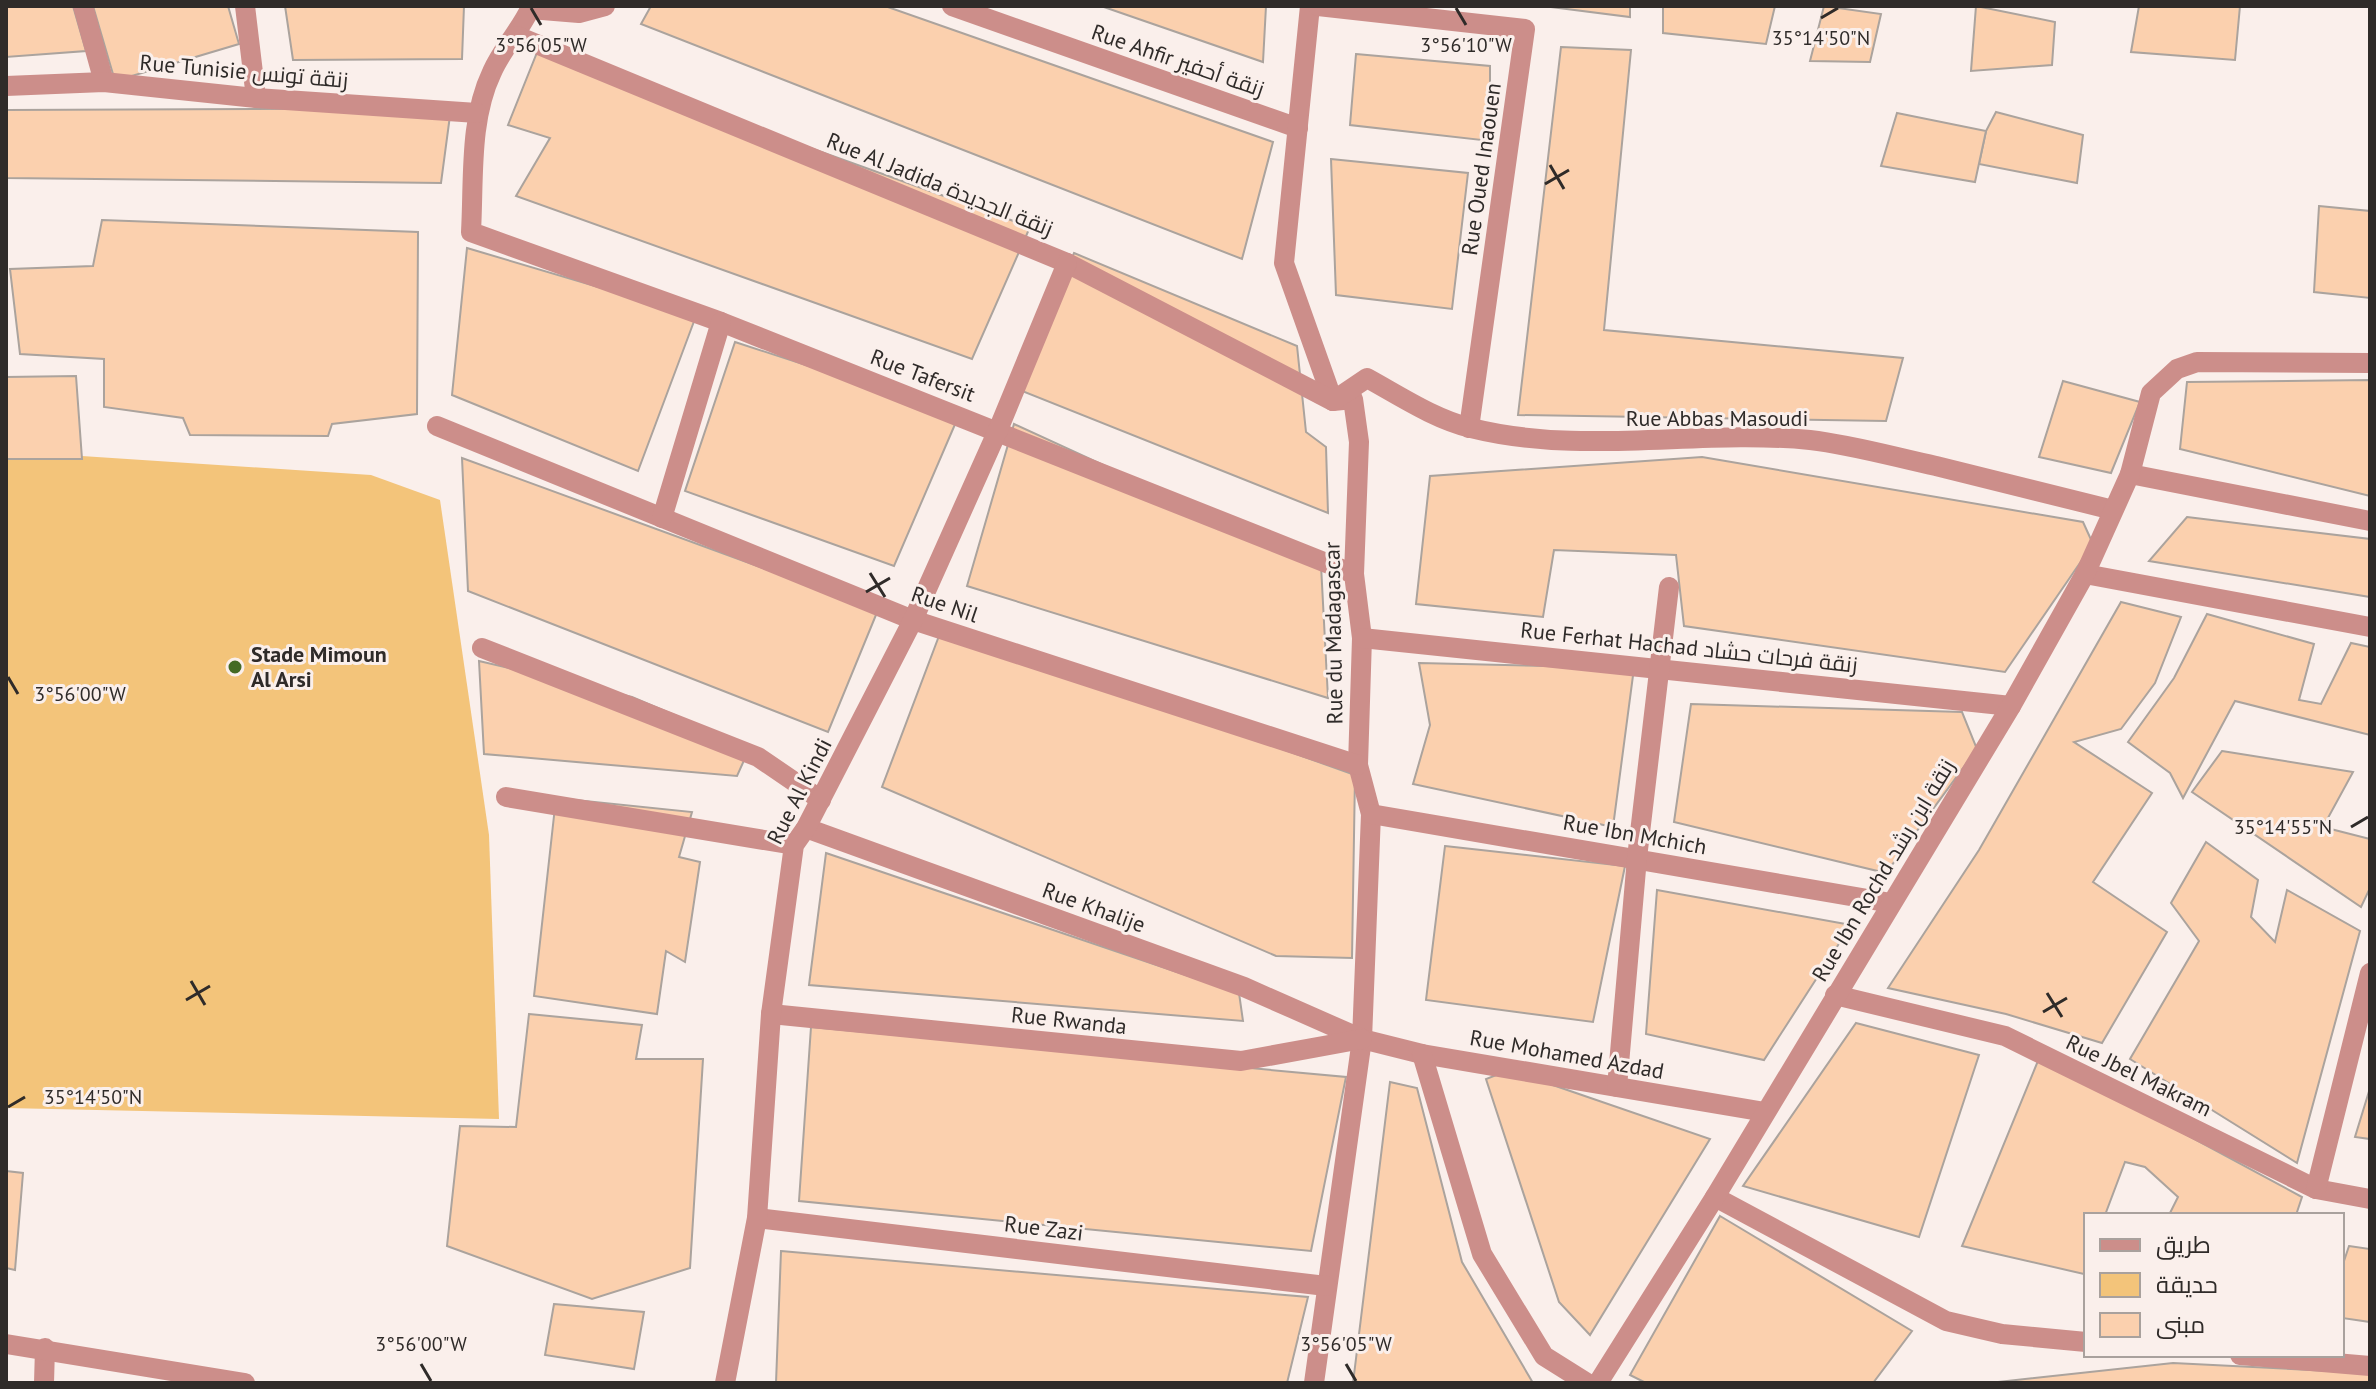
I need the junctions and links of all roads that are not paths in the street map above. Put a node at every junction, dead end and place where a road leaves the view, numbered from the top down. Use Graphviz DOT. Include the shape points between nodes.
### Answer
graph roads {
  1 [pos="83,6"];
  2 [pos="245,6"];
  3 [pos="605,6"];
  4 [pos="952,6"];
  5 [pos="1310,6"];
  6 [pos="1318,6"];
  7 [pos="527,7"];
  8 [pos="517,36"];
  9 [pos="104,82"];
  10 [pos="6,86"];
  11 [pos="256,98"];
  12 [pos="477,113"];
  13 [pos="1298,128"];
  14 [pos="1067,263"];
  15 [pos="721,322"];
  16 [pos="2370,363"];
  17 [pos="1333,401"];
  18 [pos="437,426"];
  19 [pos="1469,428"];
  20 [pos="998,430"];
  21 [pos="2130,474"];
  22 [pos="2113,510"];
  23 [pos="662,518"];
  24 [pos="2370,521"];
  25 [pos="1354,574"];
  26 [pos="2085,574"];
  27 [pos="1669,587"];
  28 [pos="913,620"];
  29 [pos="2370,627"];
  30 [pos="1362,638"];
  31 [pos="482,648"];
  32 [pos="1660,666"];
  33 [pos="2011,706"];
  34 [pos="1358,765"];
  35 [pos="506,797"];
  36 [pos="821,800"];
  37 [pos="1371,814"];
  38 [pos="806,828"];
  39 [pos="794,845"];
  40 [pos="1637,858"];
  41 [pos="1891,903"];
  42 [pos="2369,983"];
  43 [pos="1835,995"];
  44 [pos="771,1014"];
  45 [pos="1362,1039"];
  46 [pos="1422,1054"];
  47 [pos="1617,1087"];
  48 [pos="1765,1112"];
  49 [pos="2316,1189"];
  50 [pos="1715,1197"];
  51 [pos="2370,1199"];
  52 [pos="757,1218"];
  53 [pos="1326,1286"];
  54 [pos="2084,1342"];
  55 [pos="6,1344"];
  56 [pos="45,1348"];
  57 [pos="2264,1357"];
  58 [pos="2370,1366"];
  59 [pos="44,1383"];
  60 [pos="245,1383"];
  61 [pos="725,1383"];
  62 [pos="1314,1383"];
  63 [pos="1587,1383"];
  64 [pos="1598,1383"];
  1 -- 9 [label="street"];
  2 -- 11 [label="street"];
  3 -- 7 [label="street" via="579,13"];
  4 -- 13 [label="street, Rue Ahfir زنقة أحفير"];
  5 -- 13 [label="street"];
  6 -- 19 [label="street, Rue Oued Inaouen" via="1525,29"];
  7 -- 8 [label="street"];
  8 -- 12 [label="street" via="491,74"];
  8 -- 14 [label="street, Rue Al Jadida زنقة الجديدة"];
  9 -- 10 [label="street, Rue Tunisie زنقة تونس"];
  9 -- 11 [label="street, Rue Tunisie زنقة تونس"];
  11 -- 12 [label="street, Rue Tunisie زنقة تونس"];
  12 -- 15 [label="street, Rue Tafersit" via="471,232"];
  13 -- 17 [label="street" via="1284,263"];
  14 -- 17 [label="street, Rue Al Jadida زنقة الجديدة"];
  14 -- 20 [label="street, Rue Al Kindi"];
  15 -- 20 [label="street, Rue Tafersit"];
  15 -- 23 [label="street"];
  16 -- 21 [label="street, Rue Ibn Rochd زنقة ابن رشد" via="2219,360 2177,369 2151,393"];
  17 -- 19 [label="street, Rue Abbas Masoudi" via="1367,378"];
  17 -- 25 [label="street, Rue du Madagascar" via="1353,399 1359,442"];
  18 -- 23 [label="street, Rue Nil"];
  19 -- 22 [label="street, Rue Abbas Masoudi" via="1540,440 1609,443 1811,440"];
  20 -- 25 [label="street, Rue Tafersit"];
  20 -- 28 [label="street, Rue Al Kindi"];
  21 -- 22 [label="street, Rue Ibn Rochd زنقة ابن رشد"];
  21 -- 24 [label="street"];
  22 -- 26 [label="street, Rue Ibn Rochd زنقة ابن رشد"];
  23 -- 28 [label="street, Rue Nil"];
  25 -- 30 [label="street, Rue du Madagascar"];
  26 -- 29 [label="street"];
  26 -- 33 [label="street, Rue Ibn Rochd زنقة ابن رشد"];
  27 -- 32 [label="street"];
  28 -- 34 [label="street, Rue Nil"];
  28 -- 36 [label="street, Rue Al Kindi"];
  30 -- 32 [label="street, Rue Ferhat Hachad زنقة فرحات حشاد"];
  30 -- 34 [label="street, Rue du Madagascar"];
  31 -- 36 [label="street" via="758,757"];
  32 -- 33 [label="street, Rue Ferhat Hachad زنقة فرحات حشاد"];
  32 -- 40 [label="street"];
  33 -- 41 [label="street, Rue Ibn Rochd زنقة ابن رشد"];
  34 -- 37 [label="street, Rue du Madagascar"];
  35 -- 39 [label="street"];
  36 -- 38 [label="street, Rue Al Kindi"];
  37 -- 40 [label="street, Rue Ibn Mchich"];
  37 -- 45 [label="street, Rue du Madagascar"];
  38 -- 39 [label="street, Rue Al Kindi"];
  38 -- 45 [label="street, Rue Khalije" via="1244,987"];
  39 -- 44 [label="street, Rue Al Kindi"];
  40 -- 41 [label="street, Rue Ibn Mchich"];
  40 -- 47 [label="street"];
  41 -- 43 [label="street, Rue Ibn Rochd زنقة ابن رشد"];
  42 -- 49 [label="street"];
  43 -- 48 [label="street, Rue Ibn Rochd زنقة ابن رشد"];
  43 -- 49 [label="street, Rue Jbel Makram" via="2005,1036"];
  44 -- 45 [label="street, Rue Rwanda" via="1241,1061"];
  44 -- 52 [label="street, Rue Al Kindi"];
  45 -- 46 [label="street, Rue Mohamed Azdad"];
  45 -- 53 [label="street, Rue du Madagascar"];
  46 -- 47 [label="street, Rue Mohamed Azdad"];
  46 -- 63 [label="street" via="1482,1254 1544,1356"];
  47 -- 48 [label="street, Rue Mohamed Azdad"];
  48 -- 50 [label="street, Rue Ibn Rochd زنقة ابن رشد"];
  49 -- 51 [label="street, Rue Jbel Makram"];
  50 -- 54 [label="street" via="1946,1321 2002,1334"];
  50 -- 64 [label="street, Rue Ibn Rochd زنقة ابن رشد"];
  52 -- 53 [label="street, Rue Zazi"];
  52 -- 61 [label="street, Rue Al Kindi"];
  53 -- 62 [label="street, Rue du Madagascar"];
  55 -- 56 [label="street"];
  56 -- 59 [label="street"];
  56 -- 60 [label="street"];
  57 -- 58 [label="street"];
}
